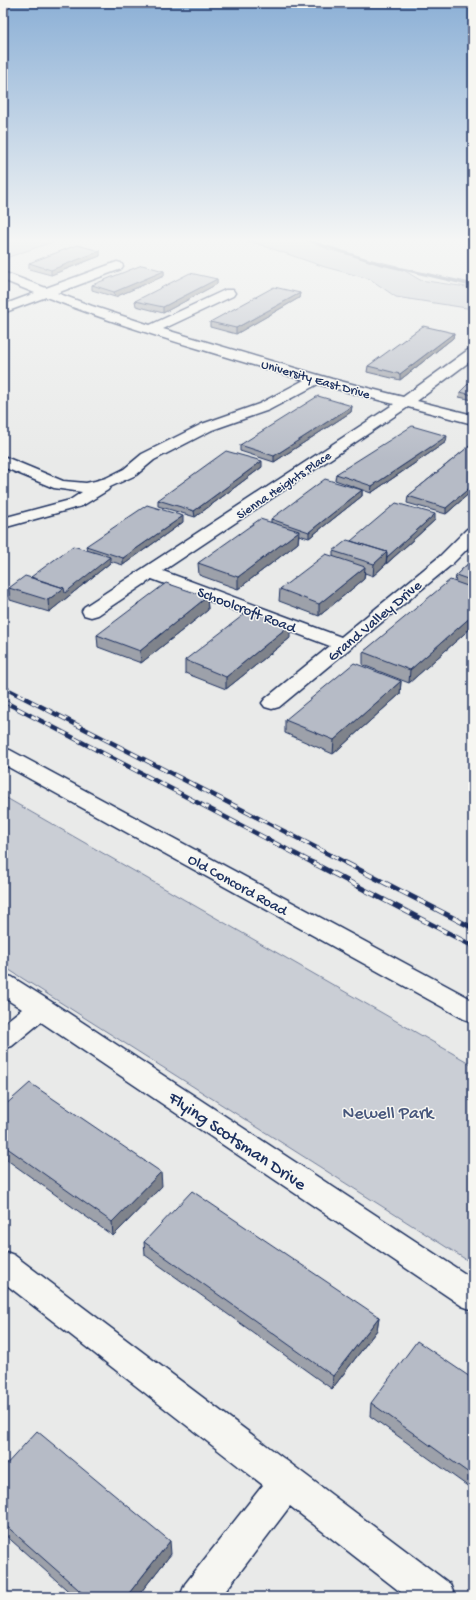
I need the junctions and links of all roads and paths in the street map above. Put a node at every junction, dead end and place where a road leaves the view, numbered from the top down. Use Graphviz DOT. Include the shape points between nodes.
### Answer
graph roads {
  1 [pos="98,313"];
  2 [pos="188,313"];
  3 [pos="151,330"];
  4 [pos="473,353"];
  5 [pos="316,379"];
  6 [pos="406,402"];
  7 [pos="473,420"];
  8 [pos="3,460"];
  9 [pos="112,481"];
  10 [pos="3,523"];
  11 [pos="473,533"];
  12 [pos="150,572"];
  13 [pos="91,611"];
  14 [pos="344,645"];
  15 [pos="272,704"];
  16 [pos="3,755"];
  17 [pos="3,984"];
  18 [pos="41,1008"];
  19 [pos="473,1012"];
  20 [pos="3,1039"];
  21 [pos="3,1264"];
  22 [pos="473,1296"];
  23 [pos="287,1482"];
  24 [pos="198,1597"];
  25 [pos="437,1597"];
  1 -- 3 [label="street, University East Drive"];
  2 -- 3 [label="street"];
  3 -- 5 [label="street, University East Drive"];
  4 -- 6 [label="street, Sienna Heights Place"];
  5 -- 6 [label="street, University East Drive"];
  5 -- 9 [label="street" via="264,407 207,427 148,457 130,472"];
  6 -- 7 [label="street, University East Drive"];
  6 -- 12 [label="street, Sienna Heights Place"];
  8 -- 9 [label="street" via="60,485 86,488"];
  9 -- 10 [label="street" via="76,503"];
  11 -- 14 [label="street, Grand Valley Drive" via="445,561"];
  12 -- 13 [label="street, Sienna Heights Place"];
  12 -- 14 [label="street, Schoolcroft Road"];
  14 -- 15 [label="street, Grand Valley Drive"];
  16 -- 19 [label="street, Old Concord Road"];
  17 -- 18 [label="street, Flying Scotsman Drive"];
  18 -- 20 [label="street"];
  18 -- 22 [label="street, Flying Scotsman Drive"];
  21 -- 23 [label="street"];
  23 -- 24 [label="street"];
  23 -- 25 [label="street"];
}
